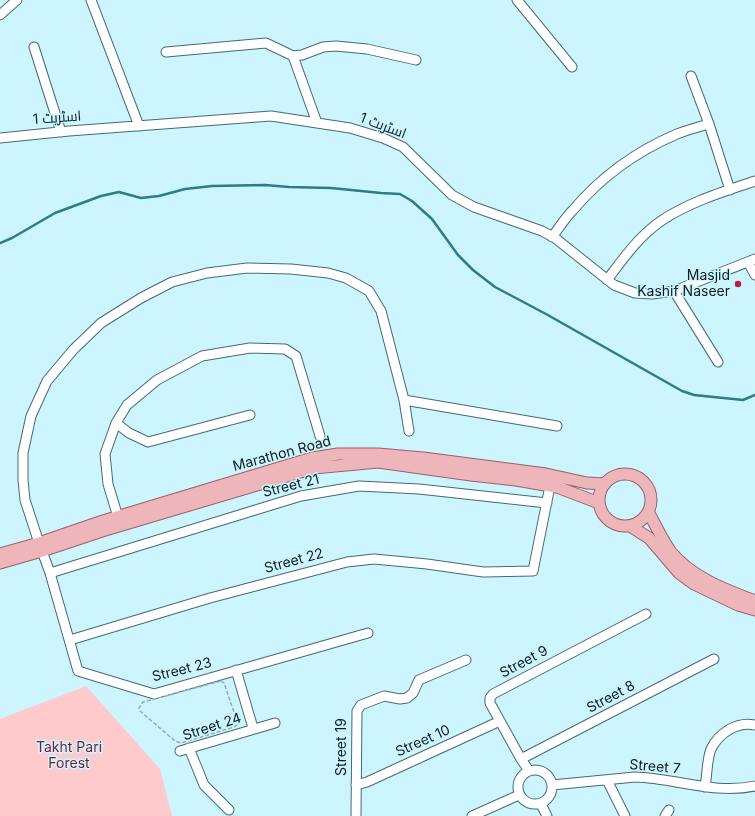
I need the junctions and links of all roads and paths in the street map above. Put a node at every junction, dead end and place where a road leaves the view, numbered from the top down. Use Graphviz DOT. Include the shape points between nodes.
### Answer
graph roads {
  1 [pos="16,0"];
  2 [pos="91,0"];
  3 [pos="517,0"];
  4 [pos="0,15"];
  5 [pos="34,47"];
  6 [pos="166,52"];
  7 [pos="294,56"];
  8 [pos="416,60"];
  9 [pos="572,67"];
  10 [pos="691,76"];
  11 [pos="317,123"];
  12 [pos="709,124"];
  13 [pos="139,126"];
  14 [pos="61,132"];
  15 [pos="0,138"];
  16 [pos="755,181"];
  17 [pos="730,190"];
  18 [pos="552,237"];
  19 [pos="751,261"];
  20 [pos="755,275"];
  21 [pos="606,280"];
  22 [pos="674,292"];
  23 [pos="718,362"];
  24 [pos="404,400"];
  25 [pos="250,415"];
  26 [pos="116,423"];
  27 [pos="558,426"];
  28 [pos="409,431"];
  29 [pos="320,436"];
  30 [pos="605,484"];
  31 [pos="550,486"];
  32 [pos="547,503"];
  33 [pos="599,503"];
  34 [pos="648,512"];
  35 [pos="118,516"];
  36 [pos="630,526"];
  37 [pos="41,547"];
  38 [pos="0,554"];
  39 [pos="0,563"];
  40 [pos="50,573"];
  41 [pos="755,601"];
  42 [pos="755,610"];
  43 [pos="646,614"];
  44 [pos="368,633"];
  45 [pos="70,640"];
  46 [pos="714,659"];
  47 [pos="466,660"];
  48 [pos="236,670"];
  49 [pos="224,683"];
  50 [pos="500,721"];
  51 [pos="275,722"];
  52 [pos="755,725"];
  53 [pos="253,728"];
  54 [pos="521,759"];
  55 [pos="529,771"];
  56 [pos="607,780"];
  57 [pos="356,784"];
  58 [pos="552,785"];
  59 [pos="755,786"];
  60 [pos="705,787"];
  61 [pos="519,795"];
  62 [pos="541,804"];
  63 [pos="230,810"];
  64 [pos="356,816"];
  65 [pos="472,816"];
  66 [pos="547,816"];
  67 [pos="625,816"];
  1 -- 4 [label="street"];
  2 -- 13 [label="street"];
  3 -- 9 [label="street"];
  5 -- 14 [label="street"];
  6 -- 7 [label="street" via="266,43"];
  7 -- 8 [label="street" via="302,56 323,47 336,46 367,49"];
  7 -- 11 [label="street"];
  10 -- 12 [label="street"];
  11 -- 13 [label="street, اسٹریٹ 1" via="271,116"];
  11 -- 18 [label="street, اسٹریٹ 1" via="350,128 403,147 452,195 474,207 542,231"];
  12 -- 17 [label="street"];
  12 -- 18 [label="street" via="648,148 620,166 595,186 572,210"];
  13 -- 14 [label="street, اسٹریٹ 1"];
  14 -- 15 [label="street, اسٹریٹ 1"];
  16 -- 17 [label="street"];
  17 -- 21 [label="street" via="698,201 660,221 631,248"];
  18 -- 21 [label="street, اسٹریٹ 1"];
  19 -- 20 [label="street"];
  19 -- 22 [label="street, اسٹریٹ 1"];
  21 -- 22 [label="street, اسٹریٹ 1" via="635,293"];
  22 -- 23 [label="street"];
  24 -- 27 [label="street"];
  24 -- 28 [label="street, Street 23"];
  24 -- 37 [label="street, Street 23" via="381,311 369,291 346,278 328,273 291,269 247,268 207,272 172,282 101,323 73,350 47,381 31,416 23,453 24,500"];
  25 -- 26 [label="street" via="148,442"];
  26 -- 29 [label="street" via="127,405 157,380 202,356 250,348 285,349 296,356"];
  26 -- 35 [label="street" via="105,454 108,484"];
  30 -- 33 [label="main road" via="600,491"];
  30 -- 34 [label="main road" via="618,475 626,474 642,480 650,494"];
  30 -- 35 [label="main road, Marathon Road" via="587,484 546,474 423,458 338,454 312,458"];
  31 -- 32 [label="street"];
  31 -- 33 [label="main road, Marathon Road"];
  31 -- 37 [label="main road, Marathon Road" via="378,462 314,468"];
  32 -- 40 [label="street, Street 21" via="418,489 359,486 301,496"];
  32 -- 45 [label="street, Street 22" via="533,571 483,572 374,559 347,562 210,598"];
  33 -- 36 [label="main road" via="603,515 610,522 618,526"];
  34 -- 36 [label="main road" via="643,519"];
  34 -- 41 [label="main road" via="671,552 686,566 720,587"];
  35 -- 37 [label="main road, Marathon Road"];
  36 -- 42 [label="main road" via="649,538 679,573 694,584 738,606"];
  37 -- 38 [label="main road, Marathon Road"];
  37 -- 39 [label="main road, Marathon Road"];
  37 -- 40 [label="street, Street 23"];
  40 -- 45 [label="street, Street 23"];
  43 -- 50 [label="street, Street 9" via="493,694 490,703"];
  44 -- 48 [label="street, Street 23"];
  45 -- 48 [label="street, Street 23" via="78,671 154,694"];
  46 -- 54 [label="street, Street 8"];
  47 -- 57 [label="street, Street 19" via="419,680 407,698 384,696 358,707"];
  48 -- 53 [label="street, Street 24"];
  49 -- 49 [label="path" via="238,724 181,743 175,741 139,708 143,702 221,681"];
  50 -- 54 [label="street, Street 9"];
  50 -- 57 [label="street, Street 10" via="367,782"];
  51 -- 53 [label="street, Street 24"];
  52 -- 60 [label="street" via="739,725 717,739 710,750"];
  53 -- 63 [label="street, Street 24" via="185,750 204,785"];
  54 -- 55 [label="street, Street 9"];
  55 -- 58 [label="street" via="544,772"];
  55 -- 61 [label="street" via="519,781"];
  56 -- 58 [label="street, Street 7"];
  56 -- 60 [label="street, Street 7" via="646,778"];
  56 -- 67 [label="street"];
  57 -- 64 [label="street, Street 19"];
  58 -- 62 [label="street" via="547,800"];
  59 -- 60 [label="street, Street 7"];
  61 -- 62 [label="street" via="528,804"];
  61 -- 65 [label="street"];
  62 -- 66 [label="street"];
}
